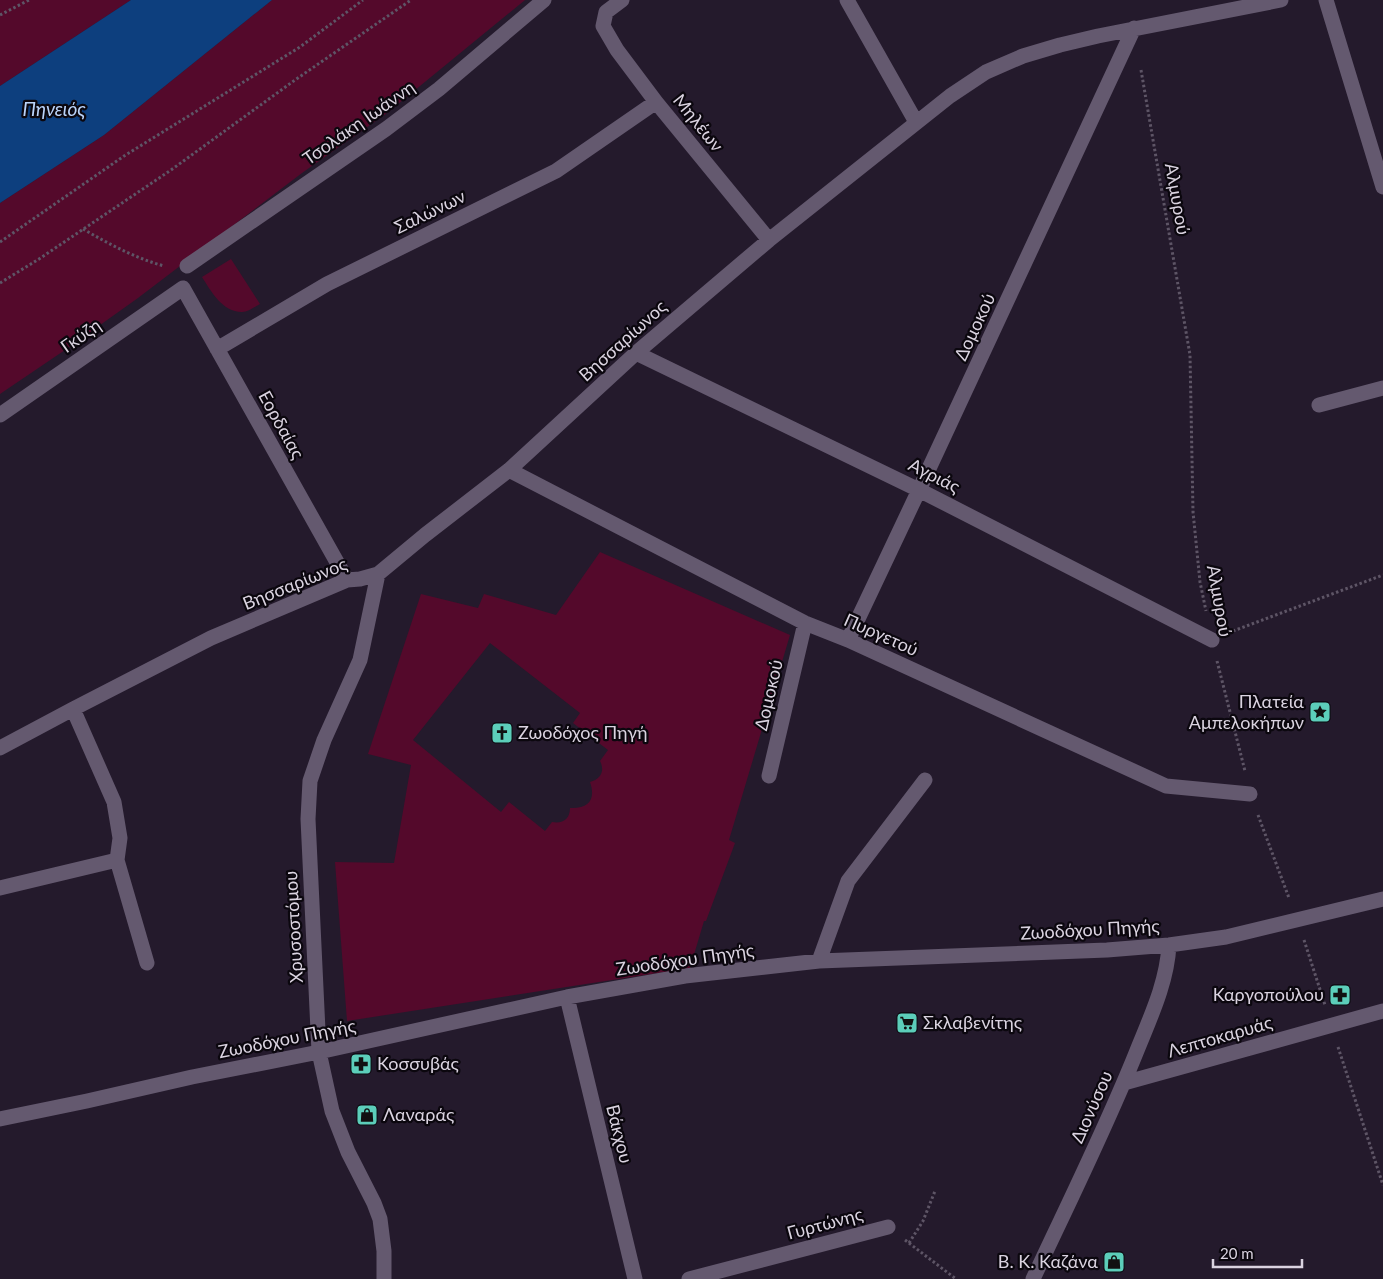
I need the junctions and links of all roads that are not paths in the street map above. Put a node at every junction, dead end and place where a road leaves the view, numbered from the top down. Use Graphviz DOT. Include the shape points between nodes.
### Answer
graph roads {
  1 [pos="544,0"];
  2 [pos="622,0"];
  3 [pos="847,0"];
  4 [pos="1281,0"];
  5 [pos="1326,0"];
  6 [pos="1134,28"];
  7 [pos="656,102"];
  8 [pos="916,122"];
  9 [pos="1383,187"];
  10 [pos="769,240"];
  11 [pos="187,266"];
  12 [pos="183,288"];
  13 [pos="217,349"];
  14 [pos="636,353"];
  15 [pos="1383,388"];
  16 [pos="1319,405"];
  17 [pos="0,415"];
  18 [pos="509,470"];
  19 [pos="919,490"];
  20 [pos="378,574"];
  21 [pos="347,580"];
  22 [pos="805,623"];
  23 [pos="848,640"];
  24 [pos="1212,640"];
  25 [pos="73,708"];
  26 [pos="0,748"];
  27 [pos="769,776"];
  28 [pos="924,780"];
  29 [pos="1250,794"];
  30 [pos="116,860"];
  31 [pos="0,888"];
  32 [pos="1383,899"];
  33 [pos="1168,945"];
  34 [pos="819,961"];
  35 [pos="147,963"];
  36 [pos="566,998"];
  37 [pos="1383,1010"];
  38 [pos="319,1052"];
  39 [pos="1124,1083"];
  40 [pos="0,1119"];
  41 [pos="888,1228"];
  42 [pos="384,1279"];
  43 [pos="635,1279"];
  44 [pos="689,1279"];
  45 [pos="1034,1279"];
  1 -- 11 [label="street, Τσολάκη Ιωάννη" via="439,89 386,129"];
  2 -- 7 [label="street, Μηλέων" via="606,12 603,26"];
  3 -- 8 [label="street"];
  4 -- 6 [label="street, Βησσαρίωνος"];
  5 -- 9 [label="street"];
  6 -- 8 [label="street, Βησσαρίωνος" via="1023,56 986,72"];
  6 -- 19 [label="street, Δομοκού"];
  7 -- 10 [label="street, Μηλέων"];
  7 -- 13 [label="street, Σαλώνων" via="556,171 328,284"];
  8 -- 10 [label="street, Βησσαρίωνος"];
  10 -- 14 [label="street, Βησσαρίωνος"];
  12 -- 13 [label="street, Εορδαίας"];
  12 -- 17 [label="street, Γκύζη"];
  13 -- 21 [label="street, Εορδαίας"];
  14 -- 18 [label="street, Βησσαρίωνος"];
  14 -- 19 [label="street, Αγριάς"];
  15 -- 16 [label="street"];
  18 -- 20 [label="street, Βησσαρίωνος"];
  18 -- 22 [label="street, Πυργετού"];
  19 -- 23 [label="street, Δομοκού"];
  19 -- 24 [label="street, Αγριάς"];
  20 -- 21 [label="street, Βησσαρίωνος"];
  20 -- 38 [label="street, Χρυσοστόμου" via="360,660 310,780 308,819"];
  21 -- 25 [label="street, Βησσαρίωνος" via="211,638"];
  22 -- 23 [label="street, Πυργετού"];
  22 -- 27 [label="street, Δομοκού"];
  23 -- 29 [label="street, Πυργετού" via="1166,786"];
  25 -- 26 [label="street, Βησσαρίωνος"];
  25 -- 30 [label="street" via="114,802 120,838"];
  28 -- 34 [label="street" via="848,881"];
  30 -- 31 [label="street"];
  30 -- 35 [label="street"];
  32 -- 33 [label="street, Ζωοδόχου Πηγής" via="1226,937"];
  33 -- 34 [label="street, Ζωοδόχου Πηγής"];
  33 -- 39 [label="street, Διονύσου" via="1168,962 1159,996"];
  34 -- 36 [label="street, Ζωοδόχου Πηγής" via="685,976"];
  36 -- 38 [label="street, Ζωοδόχου Πηγής"];
  36 -- 43 [label="street, Βάκχου"];
  37 -- 39 [label="street, Λεπτοκαρυάς"];
  38 -- 40 [label="street, Ζωοδόχου Πηγής"];
  38 -- 42 [label="street, Χρυσοστόμου" via="332,1111 380,1219"];
  39 -- 45 [label="street, Διονύσου"];
  41 -- 44 [label="street, Γυρτώνης"];
}
